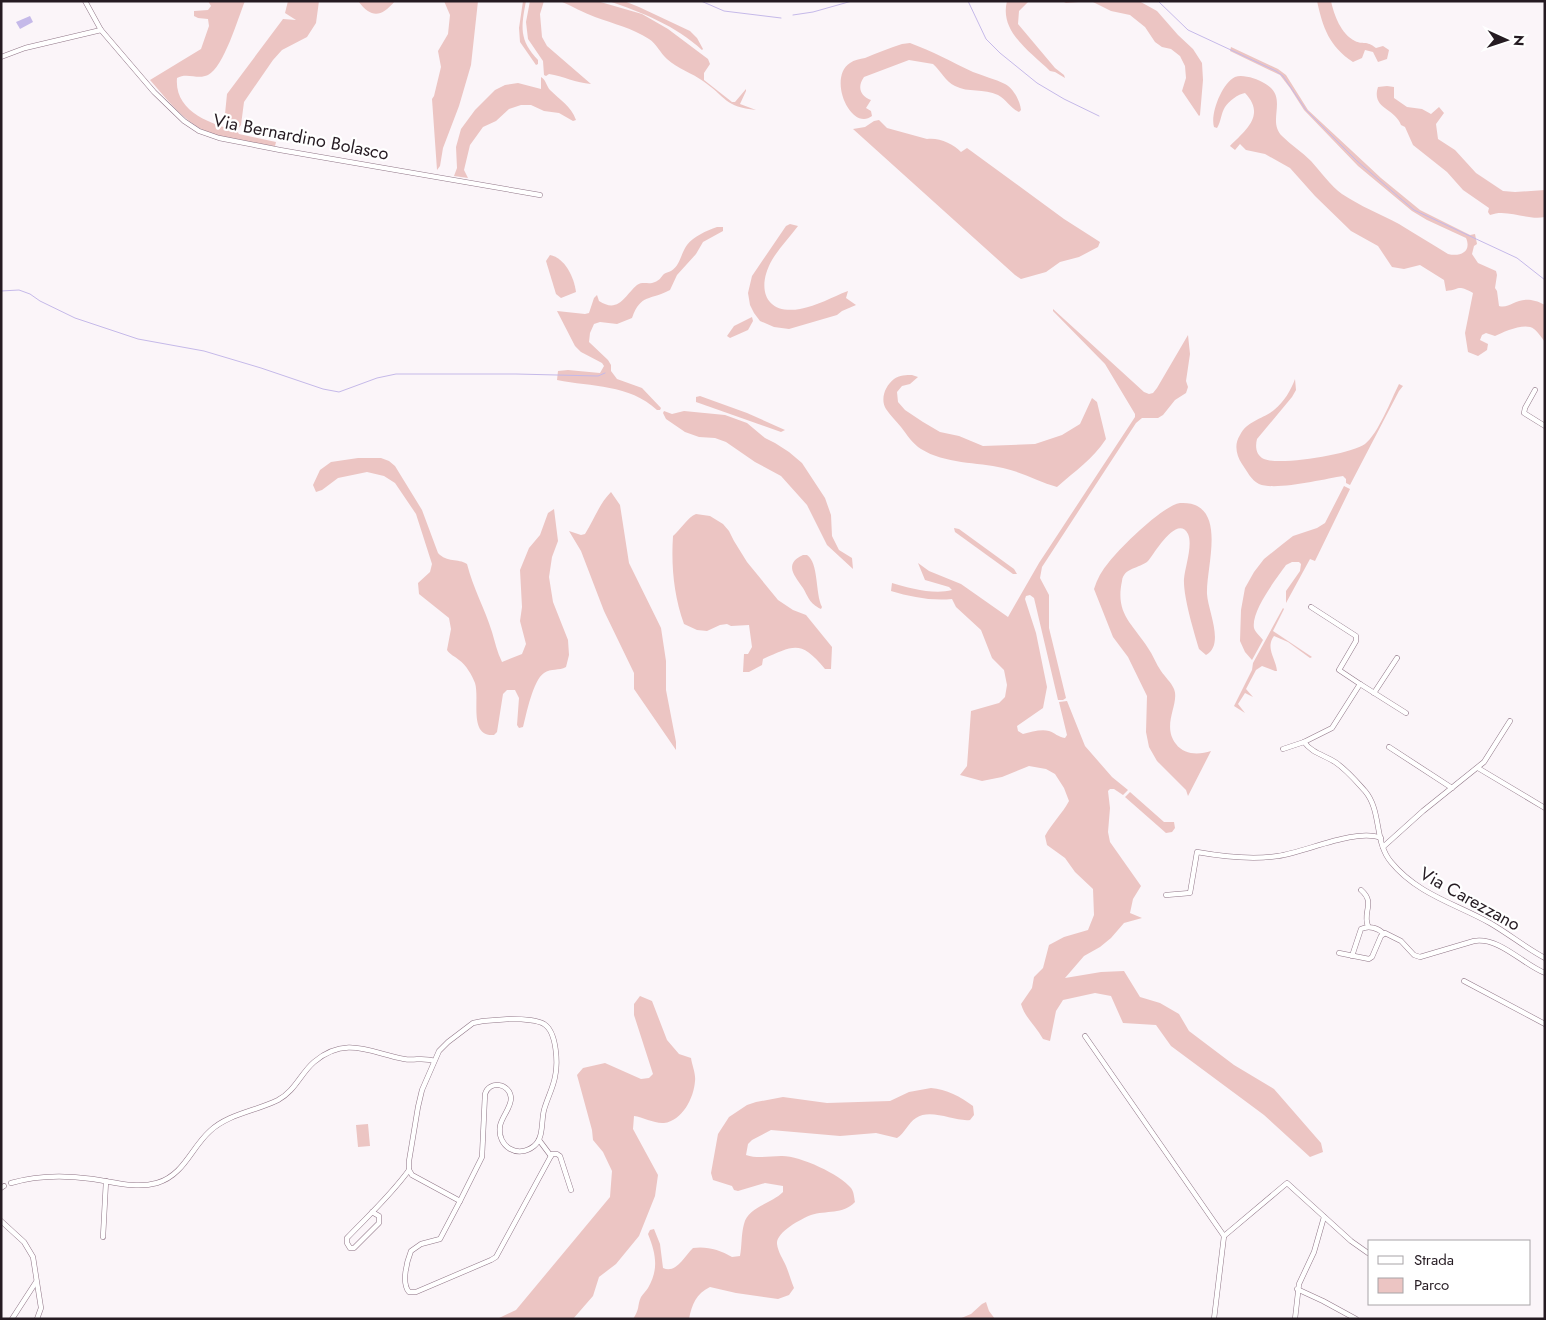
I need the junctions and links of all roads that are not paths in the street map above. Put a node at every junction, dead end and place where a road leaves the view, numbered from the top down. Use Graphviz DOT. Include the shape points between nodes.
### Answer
graph roads {
  1 [pos="85,1"];
  2 [pos="101,30"];
  3 [pos="1,57"];
  4 [pos="540,195"];
  5 [pos="1536,390"];
  6 [pos="1545,426"];
  7 [pos="1311,607"];
  8 [pos="1397,658"];
  9 [pos="1360,684"];
  10 [pos="1374,693"];
  11 [pos="1406,713"];
  12 [pos="1510,721"];
  13 [pos="1304,742"];
  14 [pos="1389,747"];
  15 [pos="1283,749"];
  16 [pos="1478,768"];
  17 [pos="1452,788"];
  18 [pos="1545,808"];
  19 [pos="1380,838"];
  20 [pos="1383,846"];
  21 [pos="1361,890"];
  22 [pos="1166,895"];
  23 [pos="1368,926"];
  24 [pos="1384,934"];
  25 [pos="1339,953"];
  26 [pos="1352,956"];
  27 [pos="1545,958"];
  28 [pos="1545,973"];
  29 [pos="1464,981"];
  30 [pos="1545,1024"];
  31 [pos="1086,1036"];
  32 [pos="434,1060"];
  33 [pos="539,1140"];
  34 [pos="550,1156"];
  35 [pos="409,1170"];
  36 [pos="106,1181"];
  37 [pos="11,1183"];
  38 [pos="570,1190"];
  39 [pos="460,1201"];
  40 [pos="372,1212"];
  41 [pos="1324,1217"];
  42 [pos="1,1221"];
  43 [pos="1224,1236"];
  44 [pos="103,1237"];
  45 [pos="1368,1253"];
  46 [pos="36,1282"];
  47 [pos="1298,1290"];
  48 [pos="12,1319"];
  49 [pos="37,1319"];
  50 [pos="1214,1319"];
  51 [pos="1295,1319"];
  52 [pos="1356,1319"];
  1 -- 2 [label="street, Via Bernardino Bolasco"];
  2 -- 3 [label="street"];
  2 -- 4 [label="street, Via Bernardino Bolasco" via="161,100 186,123 208,134 280,150"];
  5 -- 6 [label="street" via="1524,413"];
  7 -- 9 [label="street" via="1356,636 1339,670"];
  8 -- 10 [label="street"];
  9 -- 10 [label="street"];
  9 -- 13 [label="street" via="1333,727"];
  10 -- 11 [label="street"];
  12 -- 16 [label="street" via="1490,756"];
  13 -- 15 [label="street"];
  13 -- 19 [label="street, Via Carezzano" via="1311,751 1344,769 1368,795 1374,807"];
  14 -- 17 [label="street"];
  16 -- 17 [label="street"];
  16 -- 18 [label="street"];
  17 -- 20 [label="street"];
  19 -- 20 [label="street, Via Carezzano"];
  19 -- 22 [label="street" via="1371,835 1352,837 1303,851 1266,857 1224,857 1197,852 1190,893"];
  20 -- 27 [label="street, Via Carezzano" via="1391,863 1416,886 1495,926"];
  21 -- 23 [label="street" via="1369,902"];
  23 -- 24 [label="street"];
  23 -- 26 [label="street" via="1362,929"];
  24 -- 26 [label="street" via="1372,958"];
  24 -- 28 [label="street" via="1401,941 1422,958 1474,941 1486,941"];
  25 -- 26 [label="street"];
  29 -- 30 [label="street"];
  31 -- 43 [label="street"];
  32 -- 33 [label="street" via="448,1042 477,1022 514,1019 545,1025 554,1037 556,1071"];
  32 -- 35 [label="street" via="418,1107"];
  32 -- 36 [label="street" via="406,1060 357,1047 332,1052 314,1062 293,1089 281,1098 214,1128 183,1167 165,1180 140,1185"];
  33 -- 34 [label="street"];
  33 -- 39 [label="street" via="522,1151 513,1151 505,1146 500,1128 510,1095 500,1085 489,1088 485,1094 482,1157"];
  34 -- 38 [label="street" via="560,1156"];
  34 -- 39 [label="street" via="495,1258 416,1292 409,1292 405,1284 412,1251 440,1239"];
  35 -- 39 [label="street"];
  35 -- 40 [label="street"];
  36 -- 37 [label="street" via="60,1176"];
  36 -- 44 [label="street"];
  40 -- 40 [label="street" via="347,1238 350,1248 354,1248 379,1223 379,1216"];
  41 -- 43 [label="street" via="1287,1183"];
  41 -- 45 [label="street"];
  41 -- 47 [label="street"];
  42 -- 46 [label="street" via="31,1251"];
  43 -- 50 [label="street"];
  46 -- 48 [label="street"];
  46 -- 49 [label="street" via="41,1309"];
  47 -- 51 [label="street"];
  47 -- 52 [label="street"];
}
